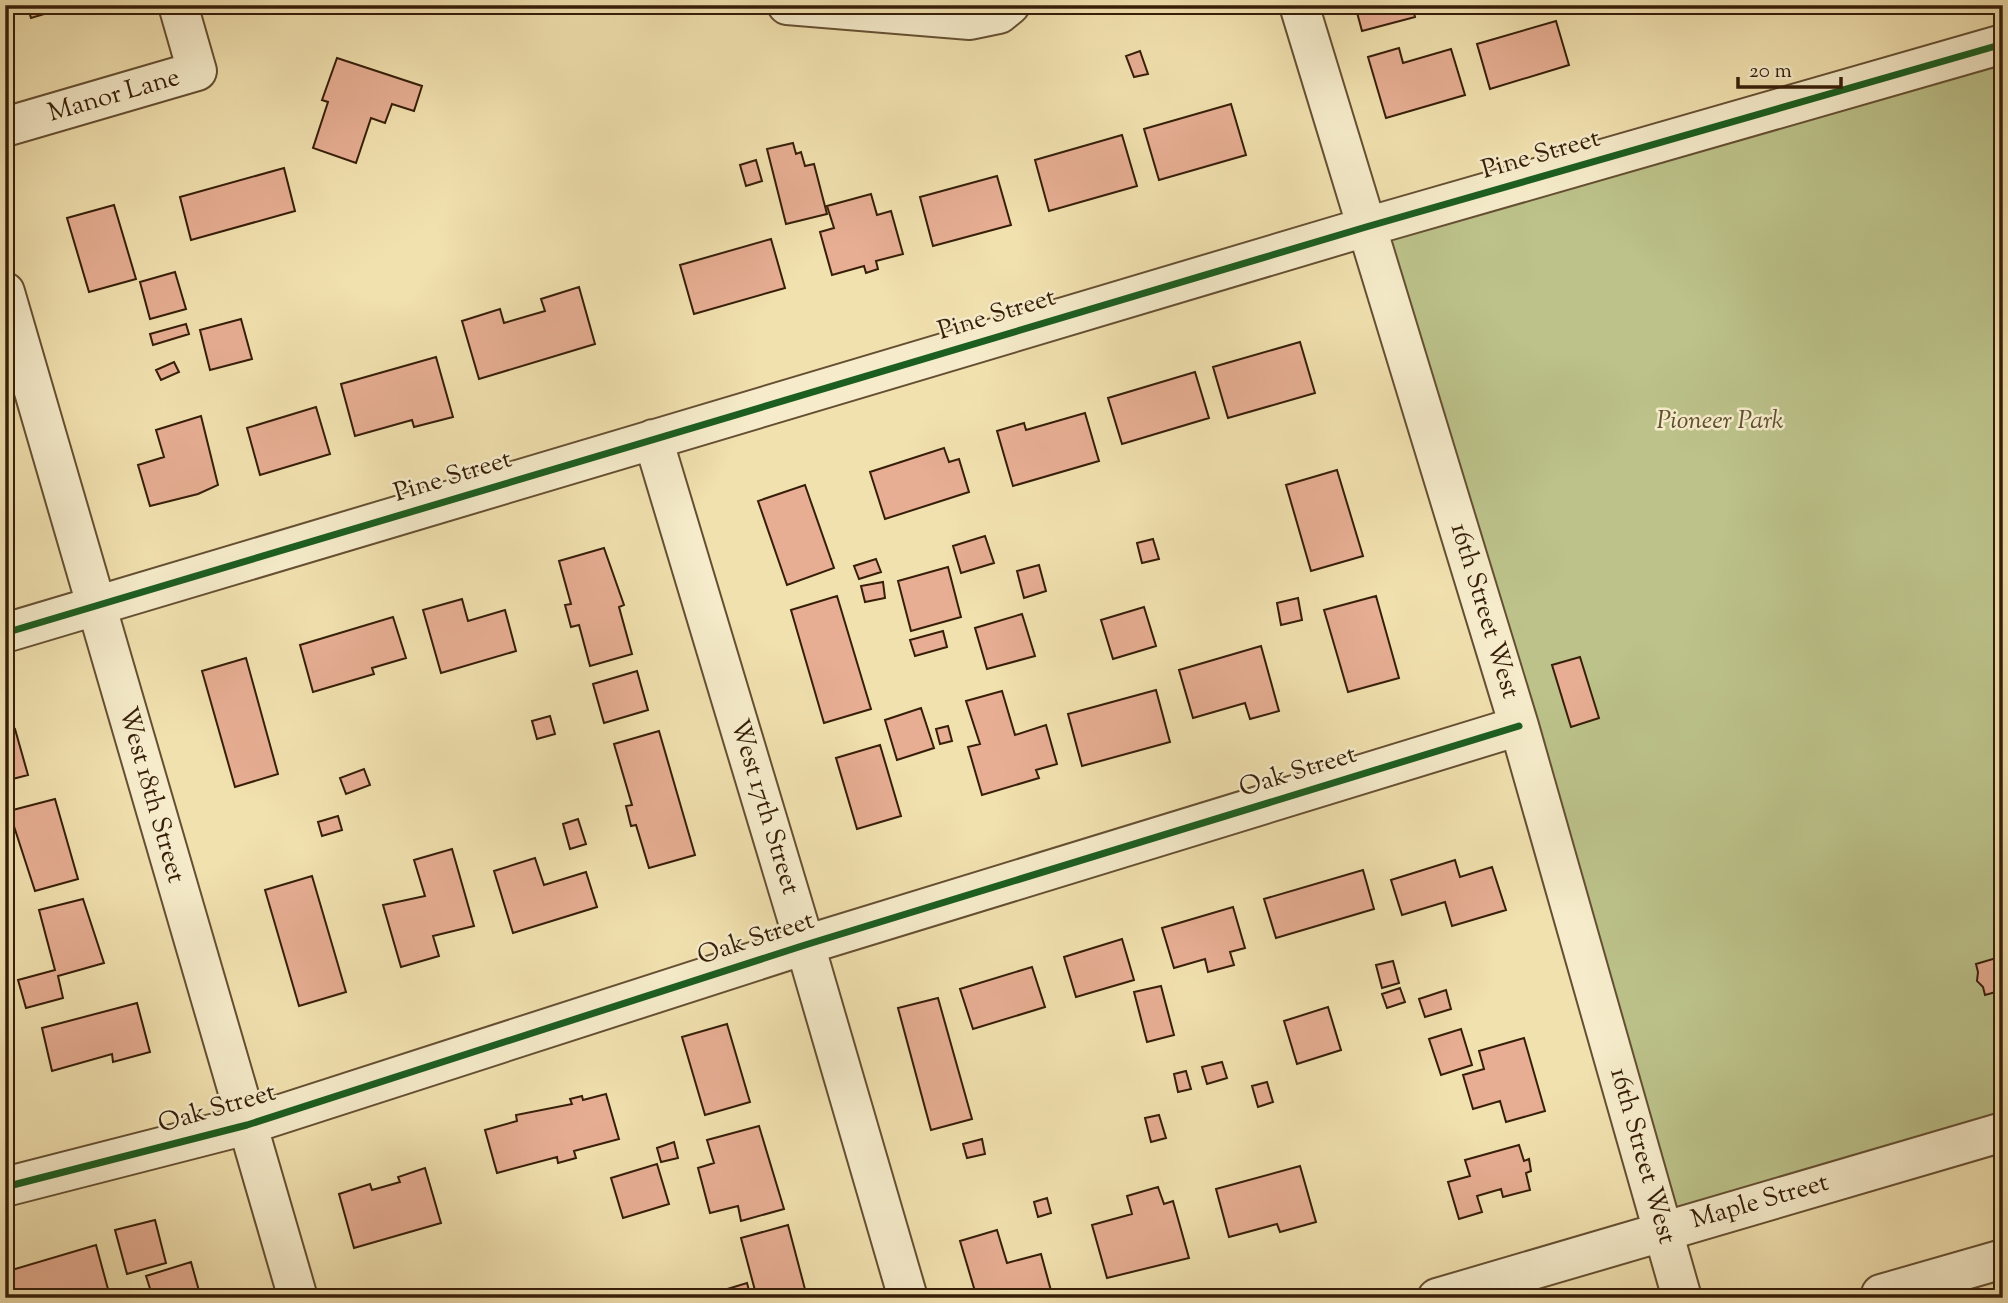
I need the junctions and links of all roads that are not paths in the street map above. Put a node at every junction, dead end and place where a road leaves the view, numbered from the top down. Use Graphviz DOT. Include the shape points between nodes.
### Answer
graph roads {
  1 [pos="178,5"];
  2 [pos="787,5"];
  3 [pos="1010,5"];
  4 [pos="1300,7"];
  5 [pos="2003,44"];
  6 [pos="5,127"];
  7 [pos="1366,227"];
  8 [pos="5,292"];
  9 [pos="653,439"];
  10 [pos="96,606"];
  11 [pos="5,633"];
  12 [pos="1519,726"];
  13 [pos="806,945"];
  14 [pos="247,1125"];
  15 [pos="2003,1132"];
  16 [pos="5,1187"];
  17 [pos="1663,1230"];
  18 [pos="2003,1259"];
  19 [pos="1881,1294"];
  20 [pos="298,1298"];
  21 [pos="908,1298"];
  22 [pos="1437,1298"];
  23 [pos="1682,1298"];
  1 -- 6 [label="street, Manor Lane" via="197,71"];
  2 -- 3 [label="street" via="970,20 999,14"];
  4 -- 7 [label="street, 16th Street West"];
  5 -- 7 [label="street, Pine Street"];
  7 -- 9 [label="street, Pine Street"];
  7 -- 12 [label="street, 16th Street West"];
  8 -- 10 [label="street, West 18th Street"];
  9 -- 10 [label="street, Pine Street"];
  9 -- 13 [label="street, West 17th Street"];
  10 -- 11 [label="street, Pine Street"];
  10 -- 14 [label="street, West 18th Street"];
  12 -- 13 [label="street, Oak Street"];
  12 -- 17 [label="street, 16th Street West"];
  13 -- 14 [label="street, Oak Street"];
  13 -- 21 [label="street, West 17th Street"];
  14 -- 16 [label="street, Oak Street"];
  14 -- 20 [label="street, West 18th Street"];
  15 -- 17 [label="street, Maple Street"];
  17 -- 22 [label="street, Maple Street"];
  17 -- 23 [label="street, 16th Street West"];
  18 -- 19 [label="street"];
}
